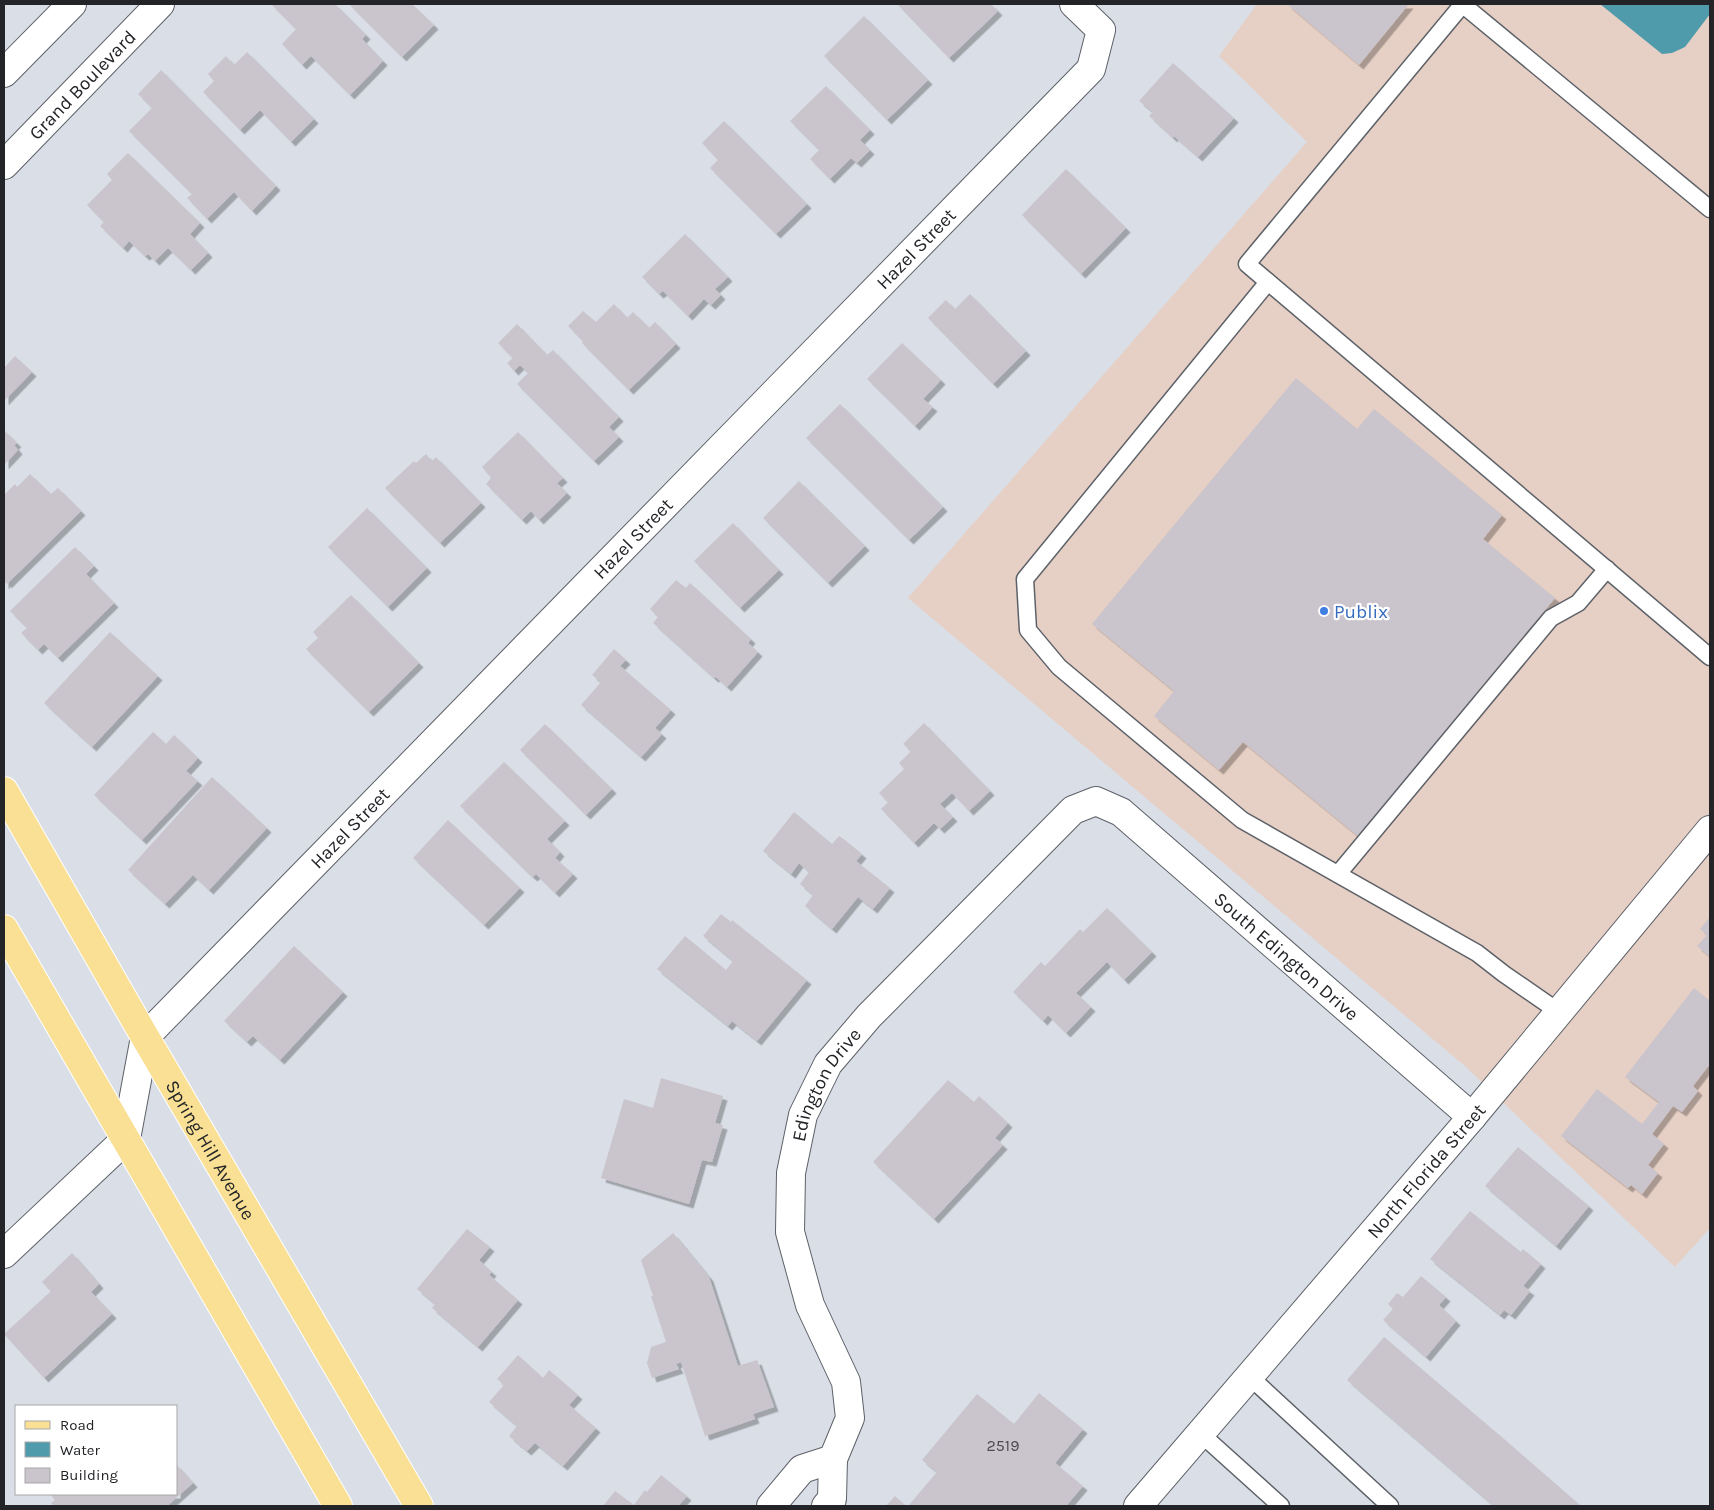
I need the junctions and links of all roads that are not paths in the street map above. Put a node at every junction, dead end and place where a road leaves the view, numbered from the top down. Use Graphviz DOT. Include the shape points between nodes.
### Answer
graph roads {
  1 [pos="72,4"];
  2 [pos="160,4"];
  3 [pos="1074,4"];
  4 [pos="1463,4"];
  5 [pos="4,73"];
  6 [pos="4,165"];
  7 [pos="1710,209"];
  8 [pos="1268,282"];
  9 [pos="1607,569"];
  10 [pos="1710,657"];
  11 [pos="4,791"];
  12 [pos="1096,801"];
  13 [pos="1710,830"];
  14 [pos="1338,874"];
  15 [pos="4,929"];
  16 [pos="1559,1012"];
  17 [pos="145,1036"];
  18 [pos="1472,1117"];
  19 [pos="126,1139"];
  20 [pos="4,1254"];
  21 [pos="1249,1376"];
  22 [pos="1200,1433"];
  23 [pos="833,1459"];
  24 [pos="338,1506"];
  25 [pos="419,1506"];
  26 [pos="771,1506"];
  27 [pos="826,1506"];
  28 [pos="1138,1506"];
  29 [pos="1281,1506"];
  30 [pos="1390,1506"];
  1 -- 5 [label="street"];
  2 -- 6 [label="street, Grand Boulevard"];
  3 -- 17 [label="street, Hazel Street" via="1101,30 1091,69"];
  4 -- 7 [label="lane"];
  4 -- 8 [label="lane" via="1247,264"];
  8 -- 9 [label="lane"];
  8 -- 14 [label="lane" via="1025,579 1028,630 1059,667 1242,820"];
  9 -- 10 [label="lane"];
  9 -- 14 [label="lane" via="1578,603 1551,618"];
  11 -- 17 [label="main road, Spring Hill Avenue"];
  12 -- 18 [label="street, South Edington Drive" via="1121,812"];
  12 -- 23 [label="street, Edington Drive" via="1073,810 869,1016 828,1064 804,1115 791,1174 790,1232 810,1305 846,1382 850,1418"];
  13 -- 16 [label="street, North Florida Street"];
  14 -- 16 [label="lane" via="1477,953"];
  15 -- 19 [label="main road"];
  16 -- 18 [label="street, North Florida Street"];
  17 -- 19 [label="street"];
  17 -- 25 [label="main road, Spring Hill Avenue"];
  18 -- 21 [label="street, North Florida Street"];
  19 -- 20 [label="street"];
  19 -- 24 [label="main road"];
  21 -- 22 [label="street, North Florida Street"];
  21 -- 30 [label="lane"];
  22 -- 28 [label="street, North Florida Street"];
  22 -- 29 [label="lane"];
  23 -- 26 [label="street" via="802,1469"];
  23 -- 27 [label="street, Edington Drive" via="832,1499"];
}
